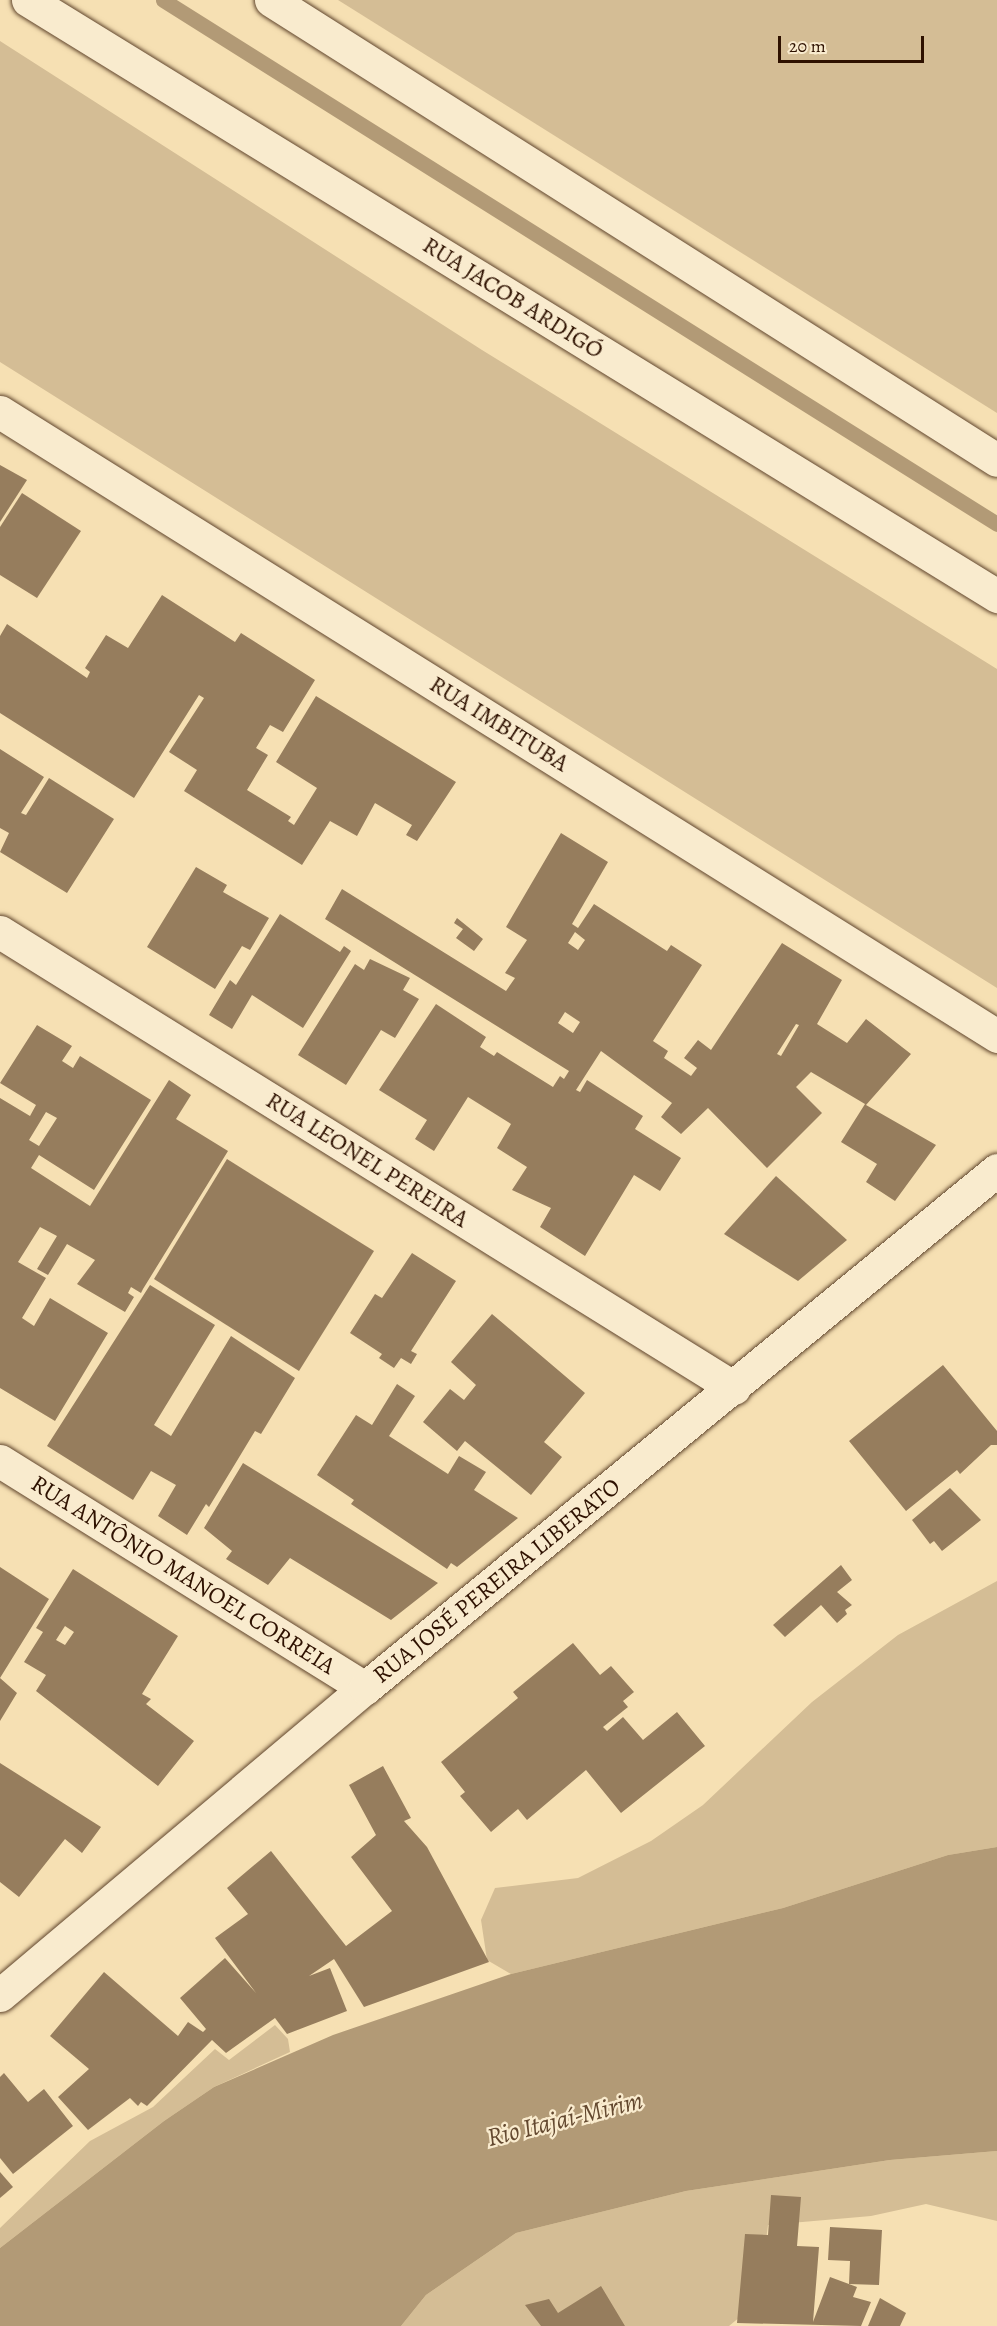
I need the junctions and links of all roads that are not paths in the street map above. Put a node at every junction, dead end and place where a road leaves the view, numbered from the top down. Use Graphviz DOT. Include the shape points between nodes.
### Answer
graph roads {
  1 [pos="28,0"];
  2 [pos="271,0"];
  3 [pos="0,412"];
  4 [pos="997,460"];
  5 [pos="997,596"];
  6 [pos="0,932"];
  7 [pos="997,1036"];
  8 [pos="997,1170"];
  9 [pos="734,1388"];
  10 [pos="0,1461"];
  11 [pos="365,1688"];
  12 [pos="3,1988"];
  1 -- 5 [label="main road, RUA JACOB ARDIGÓ"];
  2 -- 4 [label="main road"];
  3 -- 7 [label="main road, RUA IMBITUBA"];
  6 -- 9 [label="main road, RUA LEONEL PEREIRA"];
  8 -- 9 [label="main road, RUA JOSÉ PEREIRA LIBERATO"];
  9 -- 11 [label="main road, RUA JOSÉ PEREIRA LIBERATO"];
  10 -- 11 [label="main road, RUA ANTÔNIO MANOEL CORREIA"];
  11 -- 12 [label="main road, RUA JOSÉ PEREIRA LIBERATO"];
}
